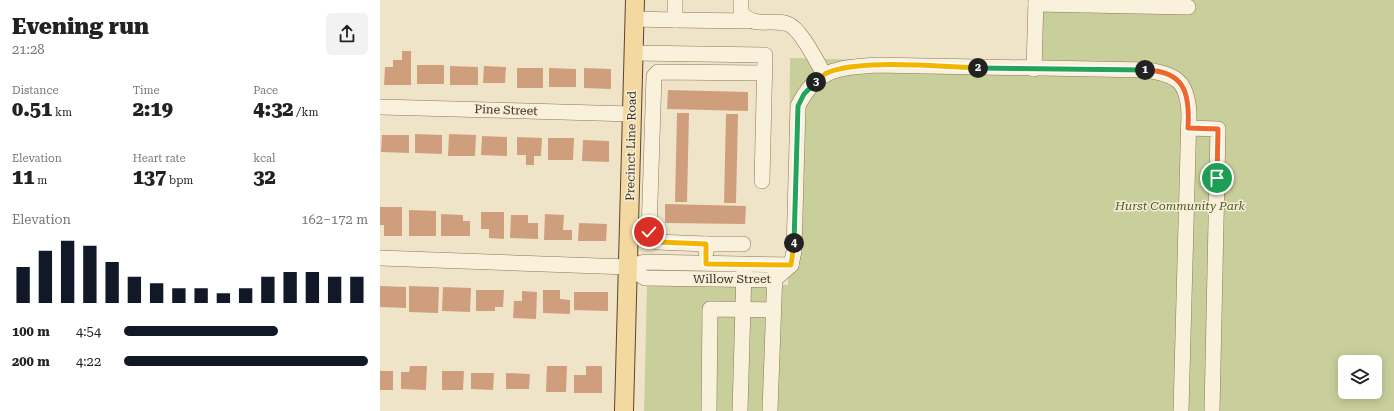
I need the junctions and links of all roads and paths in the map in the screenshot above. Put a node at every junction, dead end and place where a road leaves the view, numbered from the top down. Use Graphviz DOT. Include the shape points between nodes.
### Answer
graph roads {
  1 [pos="635,0"];
  2 [pos="675,0"];
  3 [pos="741,0"];
  4 [pos="1036,2"];
  5 [pos="1188,7"];
  6 [pos="635,19"];
  7 [pos="675,20"];
  8 [pos="749,21"];
  9 [pos="634,53"];
  10 [pos="710,54"];
  11 [pos="1034,69"];
  12 [pos="709,72"];
  13 [pos="764,73"];
  14 [pos="824,74"];
  15 [pos="380,107"];
  16 [pos="632,114"];
  17 [pos="1188,128"];
  18 [pos="762,182"];
  19 [pos="706,244"];
  20 [pos="743,244"];
  21 [pos="380,258"];
  22 [pos="706,264"];
  23 [pos="744,264"];
  24 [pos="628,267"];
  25 [pos="775,273"];
  26 [pos="706,279"];
  27 [pos="744,280"];
  28 [pos="743,309"];
  29 [pos="773,310"];
  30 [pos="624,411"];
  31 [pos="709,411"];
  32 [pos="740,411"];
  33 [pos="770,411"];
  34 [pos="1181,411"];
  35 [pos="1212,411"];
  1 -- 6 [label="main road, Precinct Line Road"];
  2 -- 7 [label="street"];
  3 -- 8 [label="street" via="741,13"];
  4 -- 5 [label="street"];
  4 -- 11 [label="street"];
  6 -- 7 [label="street"];
  6 -- 9 [label="main road, Precinct Line Road"];
  7 -- 8 [label="street"];
  8 -- 14 [label="street" via="788,24 796,29"];
  9 -- 10 [label="street"];
  9 -- 16 [label="main road, Precinct Line Road"];
  10 -- 12 [label="street"];
  10 -- 13 [label="street" via="765,55"];
  11 -- 14 [label="street" via="875,65 844,68"];
  11 -- 17 [label="street" via="1147,70 1164,73 1179,80 1188,96"];
  12 -- 13 [label="street"];
  12 -- 19 [label="street" via="658,72 654,76 649,232 651,239 657,242"];
  13 -- 18 [label="street"];
  14 -- 25 [label="street, Willow Street" via="804,94 798,106 794,251 791,265"];
  15 -- 16 [label="street, Pine Street"];
  16 -- 24 [label="main road, Precinct Line Road"];
  17 -- 34 [label="street"];
  17 -- 35 [label="street" via="1218,129"];
  19 -- 20 [label="street"];
  19 -- 22 [label="street"];
  21 -- 24 [label="street, Willow Street"];
  22 -- 23 [label="street, Willow Street"];
  22 -- 24 [label="street, Willow Street" via="645,262"];
  22 -- 26 [label="street"];
  23 -- 25 [label="street, Willow Street"];
  23 -- 27 [label="street"];
  24 -- 26 [label="street, Willow Street" via="645,278"];
  24 -- 30 [label="main road, Precinct Line Road"];
  25 -- 27 [label="street, Willow Street"];
  25 -- 29 [label="street"];
  26 -- 27 [label="street, Willow Street"];
  27 -- 28 [label="street"];
  28 -- 29 [label="street"];
  28 -- 31 [label="street" via="710,309"];
  28 -- 32 [label="street"];
  29 -- 33 [label="street"];
}
